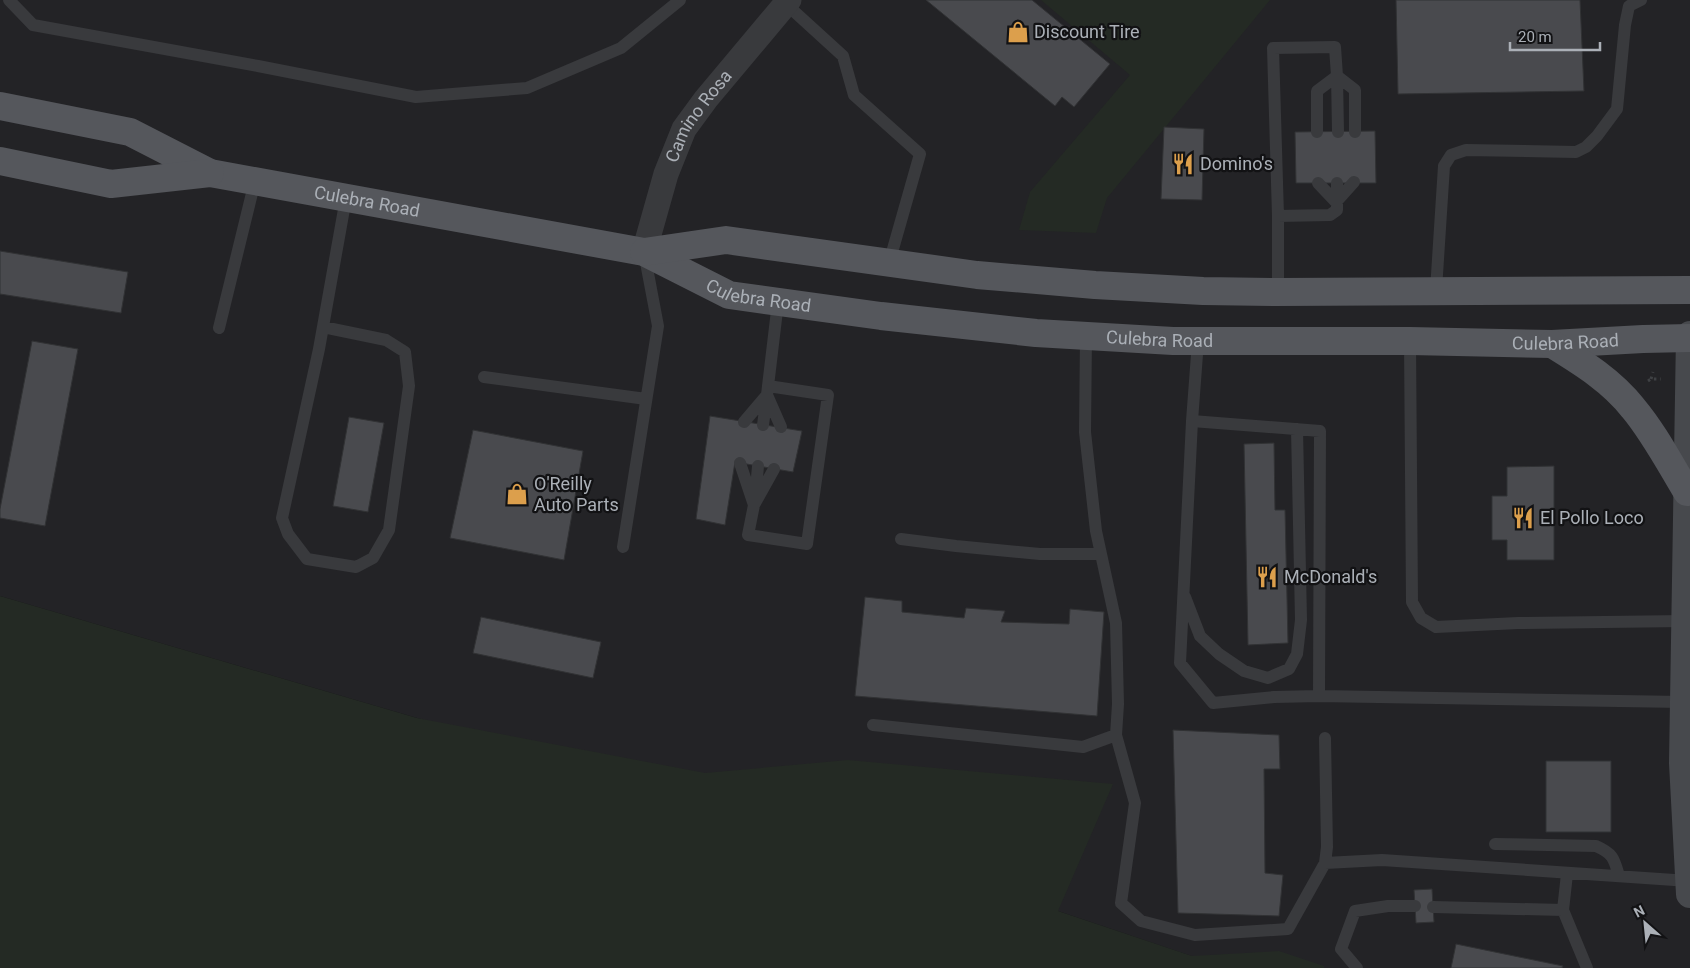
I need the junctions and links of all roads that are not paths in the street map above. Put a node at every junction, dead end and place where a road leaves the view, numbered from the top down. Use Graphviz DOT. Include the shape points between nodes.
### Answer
graph roads {
  1 [pos="9,0"];
  2 [pos="680,0"];
  3 [pos="1641,0"];
  4 [pos="787,2"];
  5 [pos="1337,76"];
  6 [pos="0,106"];
  7 [pos="1317,132"];
  8 [pos="1338,132"];
  9 [pos="1355,132"];
  10 [pos="0,161"];
  11 [pos="210,173"];
  12 [pos="255,181"];
  13 [pos="1318,182"];
  14 [pos="1354,182"];
  15 [pos="1337,183"];
  16 [pos="346,198"];
  17 [pos="1336,202"];
  18 [pos="1278,216"];
  19 [pos="644,252"];
  20 [pos="889,263"];
  21 [pos="1436,290"];
  22 [pos="1690,290"];
  23 [pos="1278,292"];
  24 [pos="778,302"];
  25 [pos="323,327"];
  26 [pos="219,328"];
  27 [pos="1086,336"];
  28 [pos="1690,337"];
  29 [pos="1198,341"];
  30 [pos="1410,341"];
  31 [pos="1552,344"];
  32 [pos="484,377"];
  33 [pos="767,391"];
  34 [pos="646,399"];
  35 [pos="1192,421"];
  36 [pos="744,422"];
  37 [pos="763,425"];
  38 [pos="781,427"];
  39 [pos="1297,429"];
  40 [pos="740,463"];
  41 [pos="758,466"];
  42 [pos="774,469"];
  43 [pos="1687,492"];
  44 [pos="754,505"];
  45 [pos="901,539"];
  46 [pos="623,547"];
  47 [pos="1102,554"];
  48 [pos="1183,592"];
  49 [pos="1685,621"];
  50 [pos="1319,696"];
  51 [pos="1684,702"];
  52 [pos="873,725"];
  53 [pos="1116,735"];
  54 [pos="1326,738"];
  55 [pos="1495,844"];
  56 [pos="1325,862"];
  57 [pos="1567,874"];
  58 [pos="1619,876"];
  59 [pos="1690,888"];
  60 [pos="1415,906"];
  61 [pos="1433,907"];
  62 [pos="1563,910"];
  63 [pos="1356,968"];
  64 [pos="1587,968"];
  1 -- 2 [label="lane" via="33,25 416,97 527,88 621,48"];
  3 -- 21 [label="lane" via="1629,6 1617,109 1586,146 1576,152 1466,150 1451,155 1444,166"];
  4 -- 19 [label="street, Camino Rosa" via="684,129 666,174"];
  4 -- 20 [label="lane" via="843,56 854,96 920,154"];
  5 -- 7 [label="lane" via="1317,90"];
  5 -- 8 [label="lane"];
  5 -- 9 [label="lane" via="1354,90"];
  5 -- 18 [label="lane" via="1336,47 1273,48"];
  6 -- 11 [label="main road, Culebra Road" via="130,132"];
  10 -- 11 [label="main road, Culebra Road" via="111,184"];
  11 -- 12 [label="main road, Culebra Road"];
  12 -- 16 [label="main road, Culebra Road"];
  12 -- 26 [label="lane"];
  13 -- 17 [label="lane"];
  14 -- 17 [label="lane"];
  15 -- 17 [label="lane"];
  16 -- 19 [label="main road, Culebra Road"];
  16 -- 25 [label="lane"];
  17 -- 18 [label="lane" via="1338,210 1330,215"];
  18 -- 23 [label="lane"];
  19 -- 20 [label="main road, Culebra Road" via="726,240"];
  19 -- 24 [label="main road, Culebra Road" via="729,295"];
  19 -- 34 [label="lane" via="658,326"];
  20 -- 23 [label="main road, Culebra Road" via="1095,285"];
  21 -- 22 [label="main road, Culebra Road"];
  21 -- 23 [label="main road, Culebra Road"];
  24 -- 27 [label="main road, Culebra Road" via="890,317"];
  24 -- 33 [label="lane"];
  25 -- 25 [label="lane" via="282,518 288,534 307,559 356,567 373,558 389,530 409,386 405,352 386,340"];
  27 -- 29 [label="main road, Culebra Road"];
  27 -- 47 [label="lane" via="1085,432 1096,531"];
  28 -- 31 [label="main road, Culebra Road"];
  28 -- 43 [label="main road, Culebra Road"];
  29 -- 30 [label="main road, Culebra Road"];
  29 -- 35 [label="lane"];
  30 -- 31 [label="main road, Culebra Road"];
  30 -- 49 [label="lane" via="1412,602 1421,618 1436,627"];
  31 -- 43 [label="main road" via="1592,369 1633,407"];
  32 -- 34 [label="lane"];
  33 -- 36 [label="lane"];
  33 -- 37 [label="lane"];
  33 -- 38 [label="lane"];
  33 -- 44 [label="lane" via="828,395 807,544 748,535"];
  34 -- 46 [label="lane"];
  35 -- 39 [label="lane"];
  35 -- 48 [label="lane"];
  39 -- 48 [label="lane" via="1300,620 1297,654 1289,669 1268,678 1244,671 1219,654 1200,636"];
  39 -- 50 [label="lane" via="1320,431"];
  40 -- 44 [label="lane"];
  41 -- 44 [label="lane"];
  42 -- 44 [label="lane"];
  43 -- 49 [label="main road, Culebra Road"];
  45 -- 47 [label="lane" via="1040,554"];
  47 -- 53 [label="lane" via="1116,623"];
  48 -- 50 [label="lane" via="1180,663 1213,703"];
  49 -- 51 [label="main road, Culebra Road"];
  50 -- 51 [label="lane"];
  51 -- 59 [label="main road, Culebra Road" via="1682,763"];
  52 -- 53 [label="lane" via="1083,747"];
  53 -- 56 [label="lane" via="1135,803 1121,903 1141,921 1195,935 1288,929"];
  54 -- 56 [label="lane"];
  55 -- 58 [label="lane" via="1596,846 1608,851"];
  56 -- 57 [label="lane" via="1382,860"];
  57 -- 58 [label="lane"];
  57 -- 62 [label="lane"];
  58 -- 59 [label="lane"];
  60 -- 63 [label="lane" via="1355,911 1341,949"];
  61 -- 62 [label="lane"];
  62 -- 64 [label="lane"];
}
